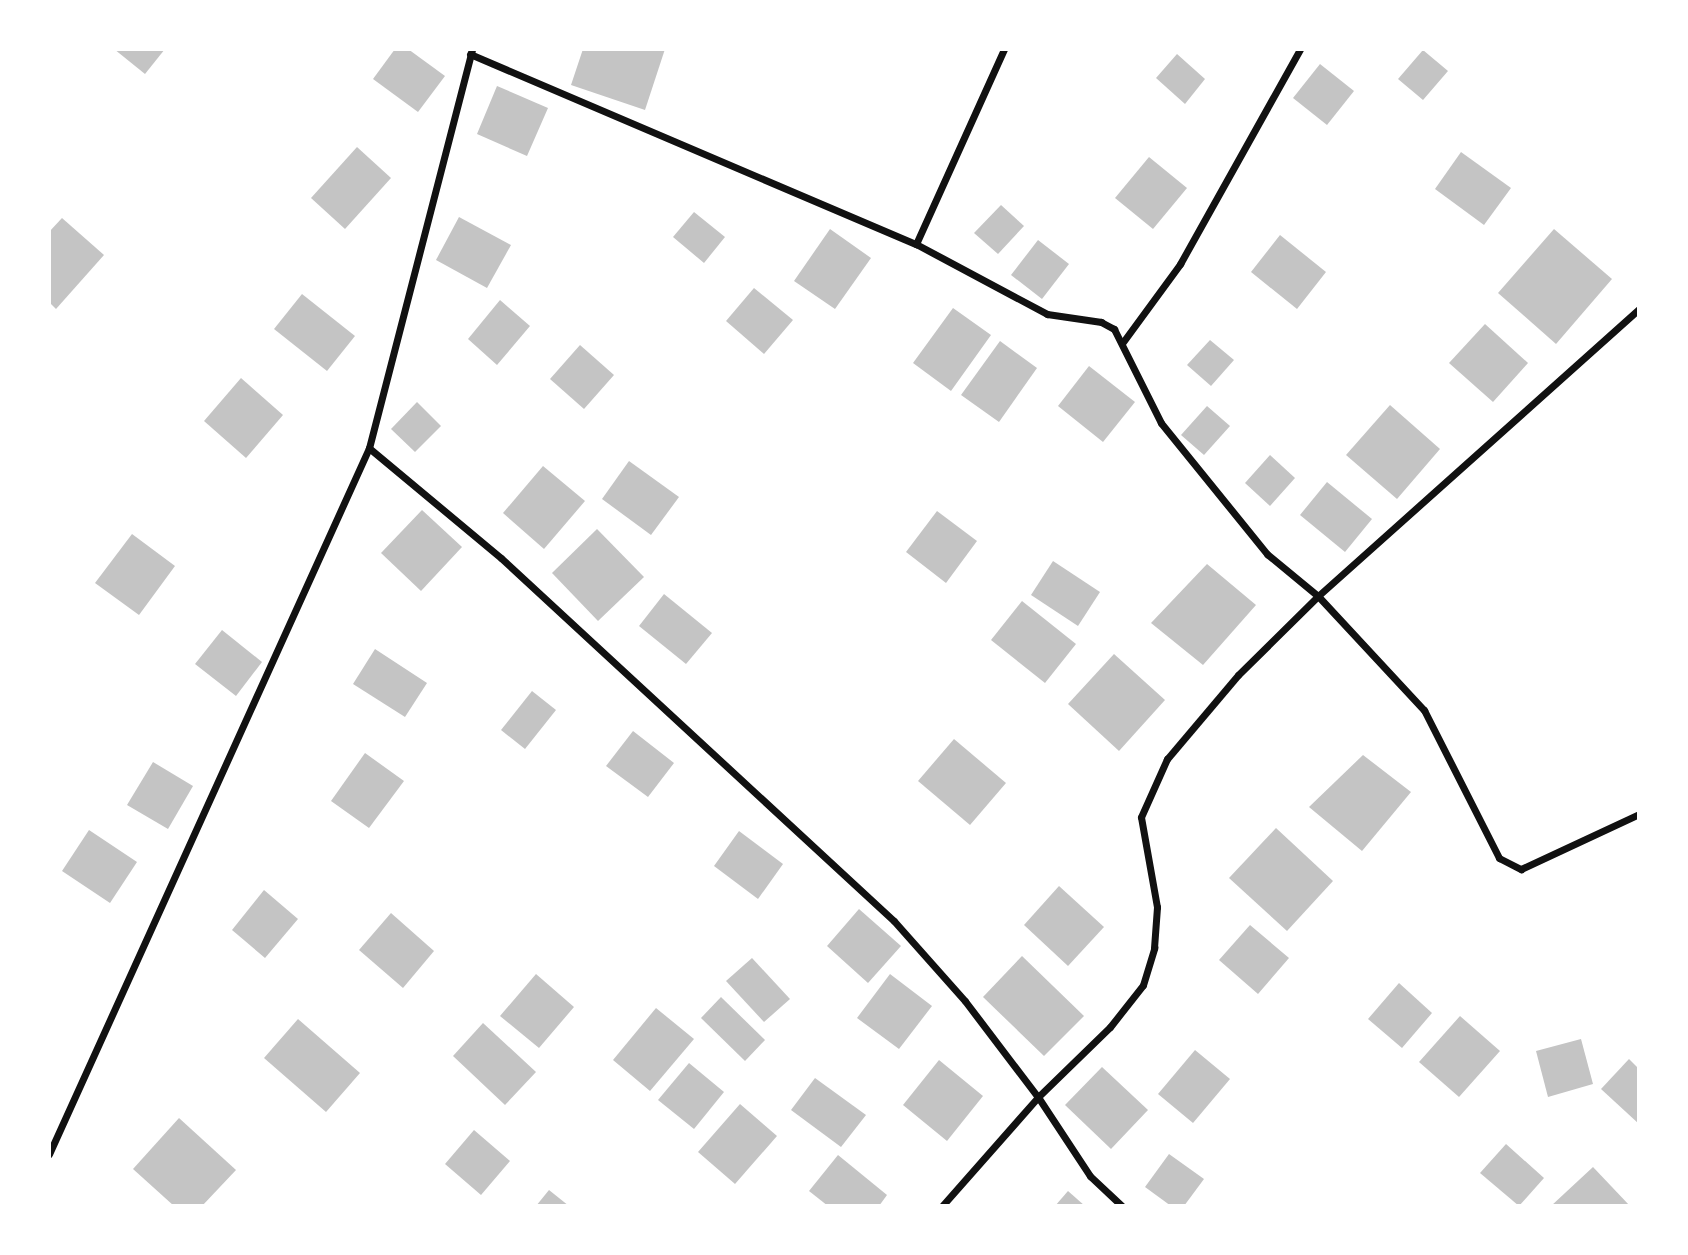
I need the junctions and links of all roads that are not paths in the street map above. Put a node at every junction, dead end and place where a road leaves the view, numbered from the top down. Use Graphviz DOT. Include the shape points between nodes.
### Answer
graph roads {
  1 [pos="1004,49"];
  2 [pos="1300,49"];
  3 [pos="471,51"];
  4 [pos="916,244"];
  5 [pos="1639,309"];
  6 [pos="1124,342"];
  7 [pos="369,448"];
  8 [pos="1318,596"];
  9 [pos="1639,814"];
  10 [pos="1038,1097"];
  11 [pos="49,1154"];
  12 [pos="942,1206"];
  13 [pos="1122,1206"];
  1 -- 4 [label="street"];
  2 -- 6 [label="street" via="1180,264"];
  3 -- 4 [label="street"];
  3 -- 7 [label="street"];
  4 -- 6 [label="street" via="1047,314 1101,322"];
  5 -- 8 [label="street"];
  6 -- 8 [label="street" via="1161,423 1267,554"];
  7 -- 10 [label="street" via="501,558 894,921 965,1001"];
  7 -- 11 [label="street"];
  8 -- 9 [label="street" via="1424,710 1499,858 1521,869"];
  8 -- 10 [label="street" via="1238,675 1167,759 1141,817 1157,907 1154,948 1143,985 1110,1027"];
  10 -- 12 [label="street"];
  10 -- 13 [label="street" via="1090,1176"];
}
